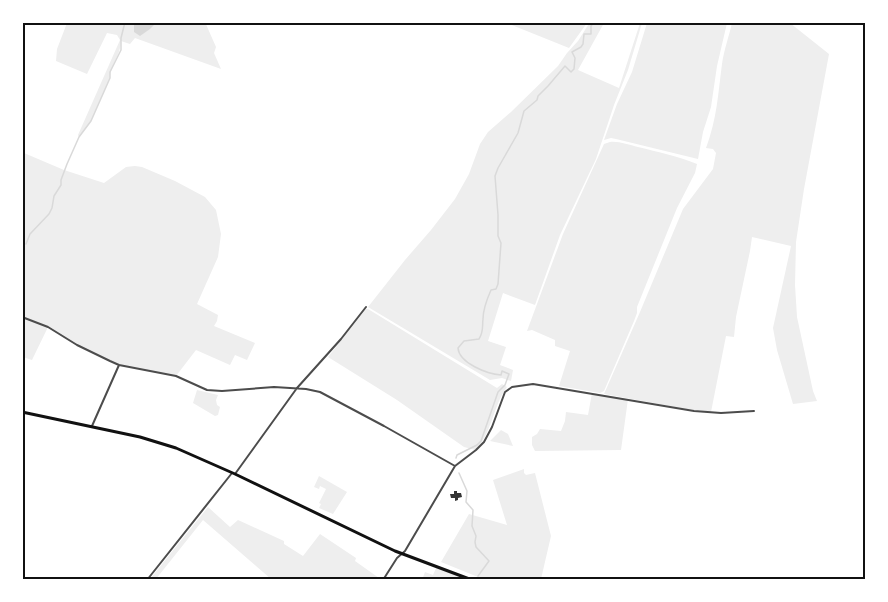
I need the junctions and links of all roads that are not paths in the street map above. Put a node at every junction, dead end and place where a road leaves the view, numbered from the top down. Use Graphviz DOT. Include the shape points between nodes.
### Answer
graph roads {
  1 [pos="366,307"];
  2 [pos="22,317"];
  3 [pos="120,364"];
  4 [pos="297,388"];
  5 [pos="754,411"];
  6 [pos="22,412"];
  7 [pos="92,426"];
  8 [pos="455,466"];
  9 [pos="233,474"];
  10 [pos="401,554"];
  11 [pos="147,579"];
  12 [pos="383,579"];
  13 [pos="472,579"];
  1 -- 4 [label="street"];
  2 -- 3 [label="street"];
  3 -- 4 [label="street" via="176,376 210,391"];
  3 -- 7 [label="street"];
  4 -- 8 [label="street" via="328,396"];
  4 -- 9 [label="street"];
  5 -- 8 [label="street" via="703,412 544,385 522,385 505,392 484,442"];
  6 -- 7 [label="main road"];
  7 -- 9 [label="main road" via="160,443"];
  8 -- 10 [label="street"];
  9 -- 10 [label="main road"];
  9 -- 11 [label="street"];
  10 -- 12 [label="street"];
  10 -- 13 [label="main road"];
}
